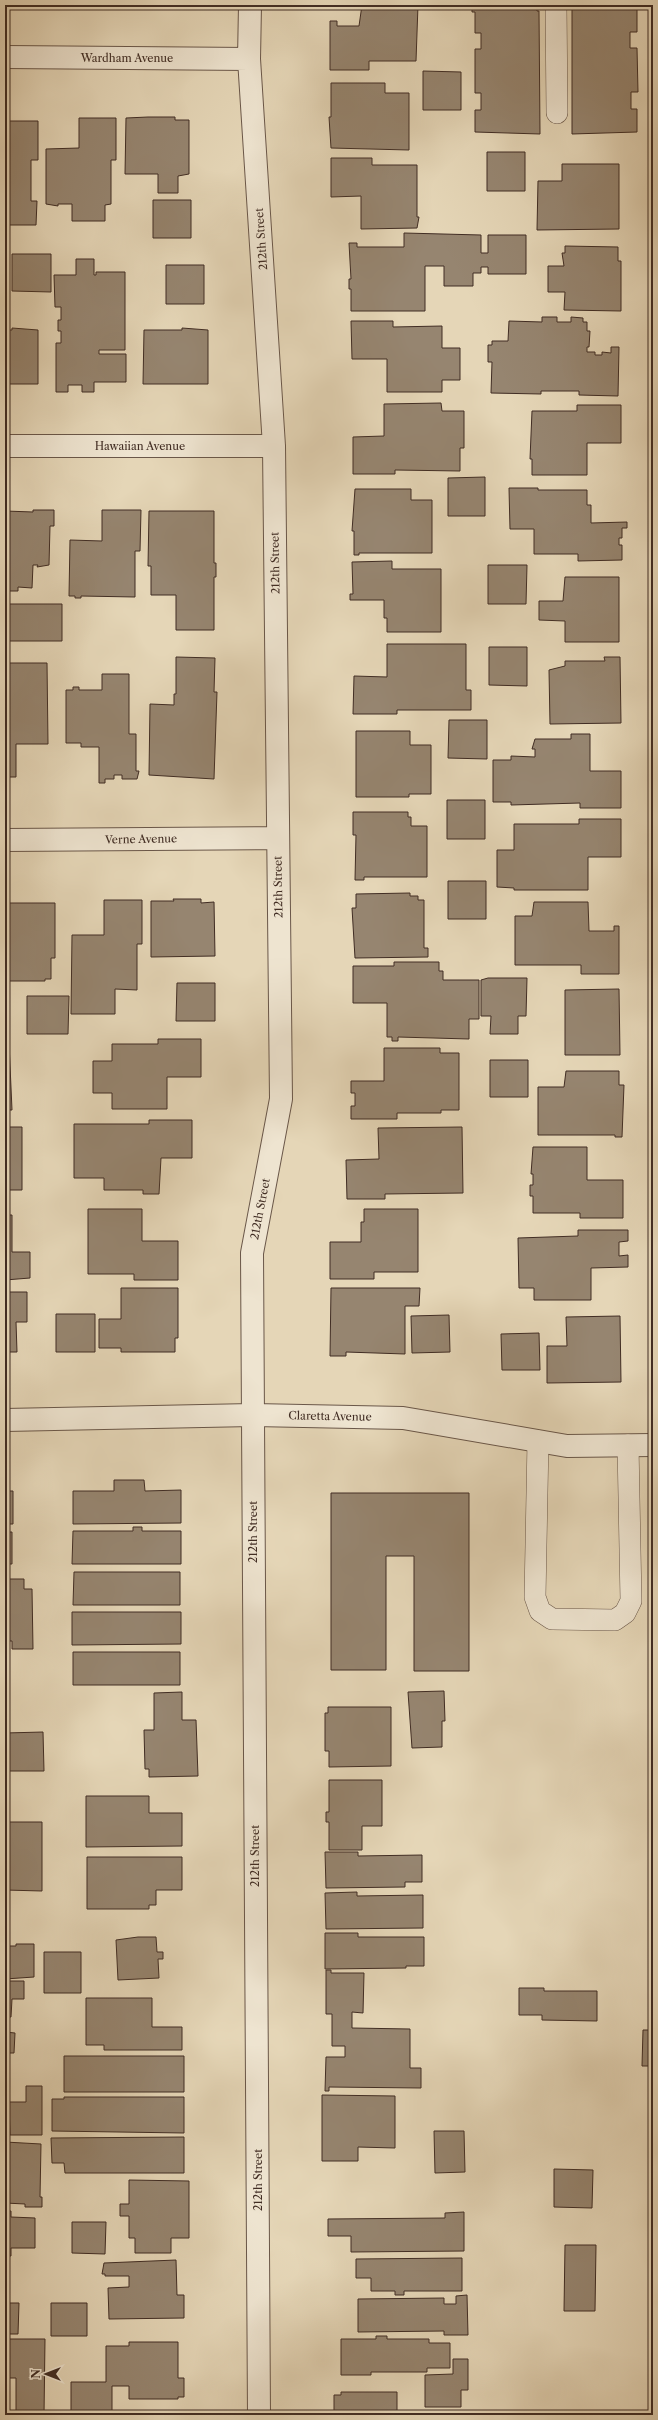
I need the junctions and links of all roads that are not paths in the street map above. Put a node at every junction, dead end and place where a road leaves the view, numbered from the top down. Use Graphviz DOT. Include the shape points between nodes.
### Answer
graph roads {
  1 [pos="250,5"];
  2 [pos="556,5"];
  3 [pos="5,57"];
  4 [pos="249,59"];
  5 [pos="556,113"];
  6 [pos="5,446"];
  7 [pos="274,446"];
  8 [pos="278,838"];
  9 [pos="5,840"];
  10 [pos="252,1415"];
  11 [pos="5,1420"];
  12 [pos="538,1441"];
  13 [pos="628,1445"];
  14 [pos="653,1445"];
  15 [pos="260,2415"];
  1 -- 4 [label="street, 212th Street"];
  2 -- 5 [label="lane"];
  3 -- 4 [label="street, Wardham Avenue"];
  4 -- 7 [label="street, 212th Street"];
  6 -- 7 [label="street, Hawaiian Avenue"];
  7 -- 8 [label="street, 212th Street"];
  8 -- 9 [label="street, Verne Avenue"];
  8 -- 10 [label="street, 212th Street" via="281,1099 252,1253"];
  10 -- 11 [label="street, Claretta Avenue"];
  10 -- 12 [label="street, Claretta Avenue" via="403,1418"];
  10 -- 15 [label="street, 212th Street"];
  12 -- 13 [label="street, Claretta Avenue" via="566,1446"];
  12 -- 13 [label="lane" via="535,1597 540,1611 552,1619 615,1620 625,1613 631,1601"];
  13 -- 14 [label="street, Claretta Avenue"];
}
